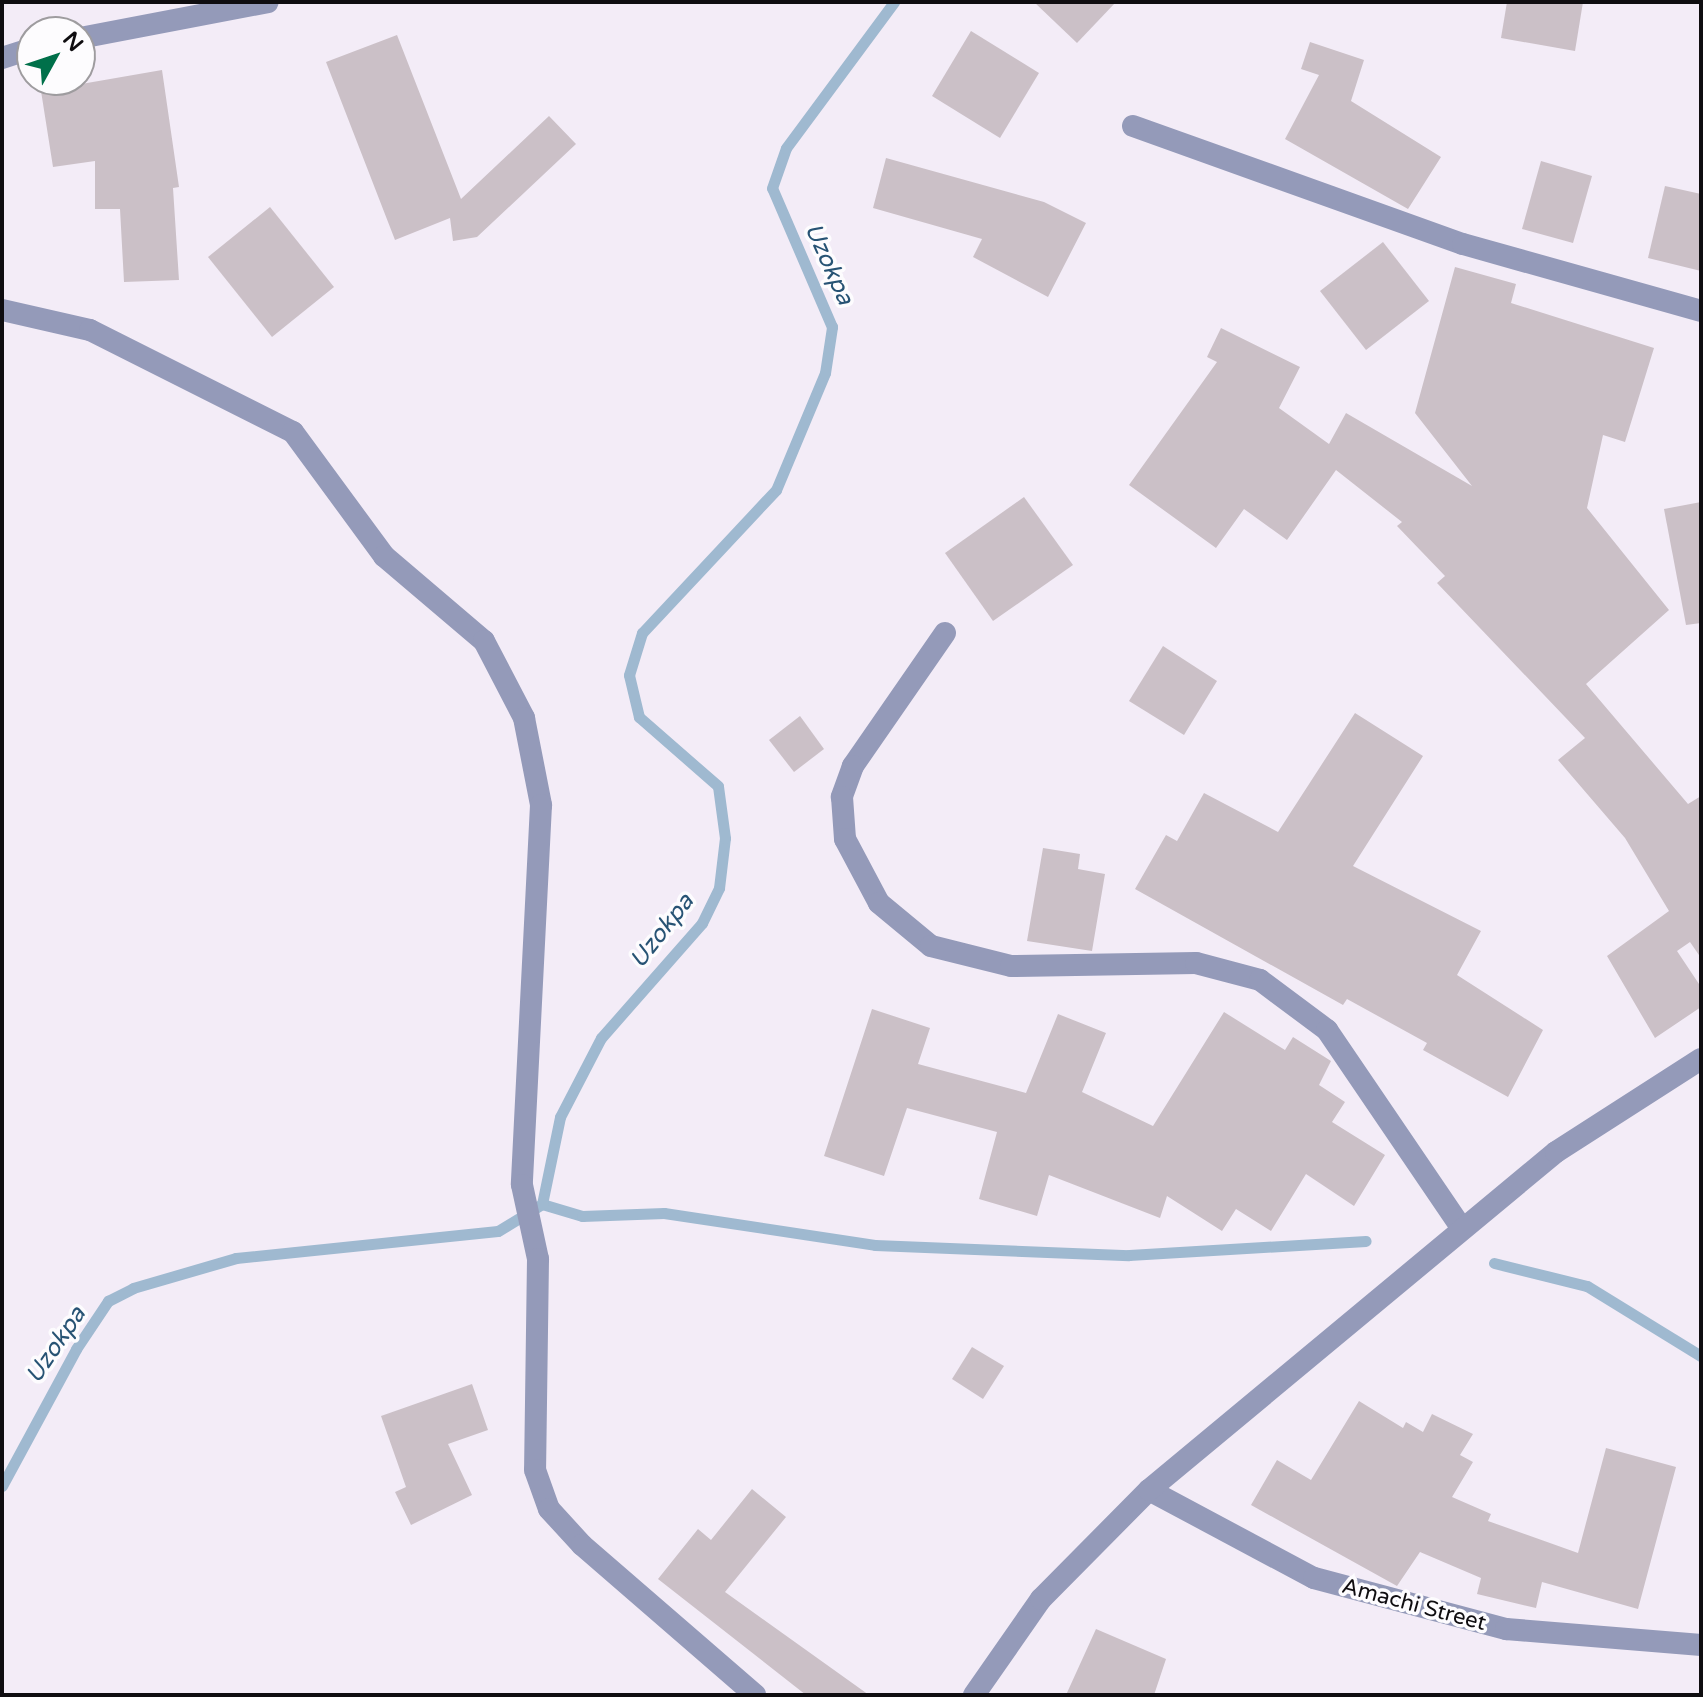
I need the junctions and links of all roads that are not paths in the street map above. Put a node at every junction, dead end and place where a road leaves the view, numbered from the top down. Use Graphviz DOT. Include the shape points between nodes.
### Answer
graph roads {
  1 [pos="268,2"];
  2 [pos="96,35"];
  3 [pos="1133,126"];
  4 [pos="2,310"];
  5 [pos="1701,311"];
  6 [pos="945,633"];
  7 [pos="1701,1059"];
  8 [pos="1462,1229"];
  9 [pos="1149,1490"];
  10 [pos="1701,1645"];
  11 [pos="755,1695"];
  12 [pos="974,1695"];
  1 -- 2 [label="street"];
  3 -- 5 [label="street" via="1463,244"];
  4 -- 11 [label="street" via="90,330 293,432 384,556 484,641 524,718 541,805 522,1185 538,1259 535,1470 549,1509 582,1545"];
  6 -- 8 [label="street" via="853,766 842,797 845,839 879,903 931,946 1011,966 1196,963 1260,980 1327,1030"];
  7 -- 8 [label="street" via="1556,1152"];
  8 -- 9 [label="street"];
  9 -- 10 [label="street, Amachi Street" via="1314,1578 1506,1629"];
  9 -- 12 [label="street" via="1041,1599"];
}
